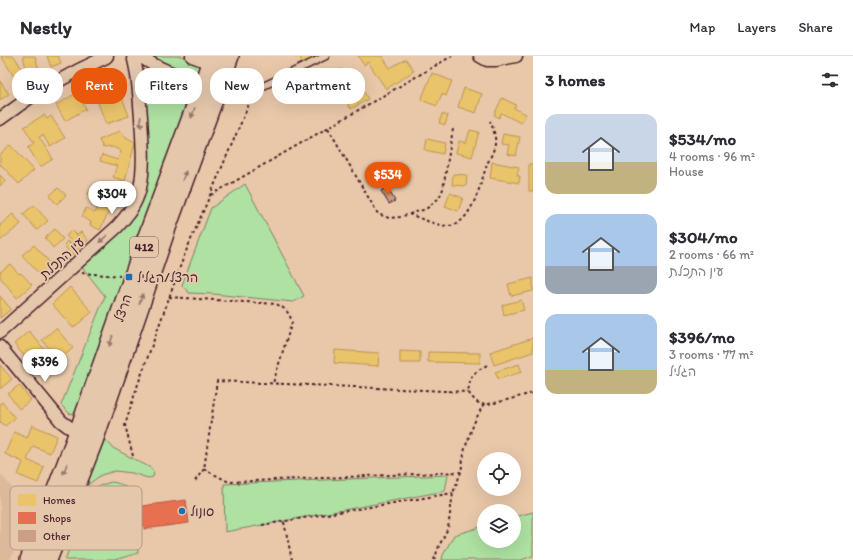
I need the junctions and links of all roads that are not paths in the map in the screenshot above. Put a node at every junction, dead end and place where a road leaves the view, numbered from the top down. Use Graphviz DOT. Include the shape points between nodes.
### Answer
graph roads {
  1 [pos="107,56"];
  2 [pos="133,56"];
  3 [pos="140,56"];
  4 [pos="192,56"];
  5 [pos="229,56"];
  6 [pos="326,56"];
  7 [pos="480,56"];
  8 [pos="516,56"];
  9 [pos="212,59"];
  10 [pos="204,85"];
  11 [pos="264,86"];
  12 [pos="0,119"];
  13 [pos="0,332"];
  14 [pos="0,346"];
  15 [pos="86,435"];
  16 [pos="63,486"];
  17 [pos="70,486"];
  18 [pos="34,550"];
  19 [pos="50,550"];
  20 [pos="30,560"];
  21 [pos="47,560"];
  1 -- 12 [label="street" via="36,94"];
  2 -- 13 [label="street, עין התכלת, one-way" via="138,74 143,165 140,188 129,213 117,227"];
  3 -- 10 [label="street" via="163,69"];
  4 -- 9 [label="street"];
  15 -- 5 [label="main road, הרצל / 412, one-way"];
  6 -- 11 [label="lane"];
  7 -- 8 [label="street" via="487,60"];
  9 -- 10 [label="main road, הרצל / 412"];
  10 -- 15 [label="main road, הרצל / 412, one-way" via="134,276"];
  14 -- 15 [label="street" via="61,421"];
  15 -- 16 [label="main road, הרצל / 412, one-way"];
  15 -- 17 [label="main road, הרצל / 412"];
  18 -- 20 [label="main road, הרצל / 412, one-way"];
  19 -- 21 [label="main road, הרצל / 412"];
}
